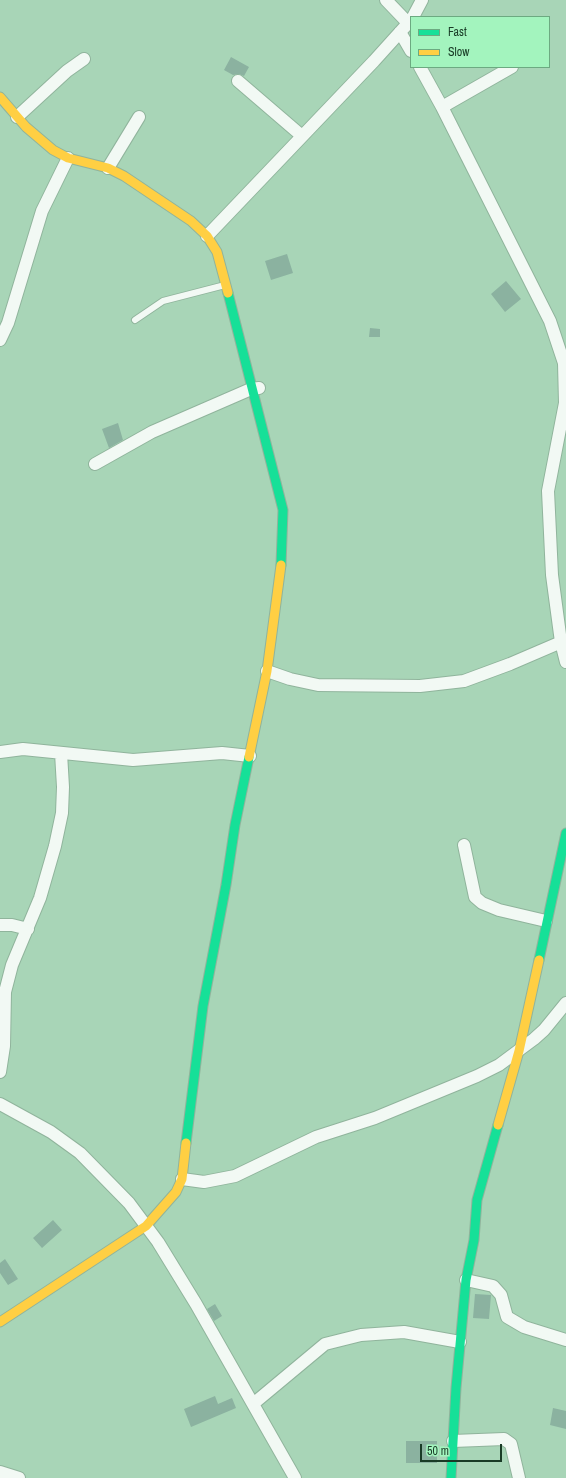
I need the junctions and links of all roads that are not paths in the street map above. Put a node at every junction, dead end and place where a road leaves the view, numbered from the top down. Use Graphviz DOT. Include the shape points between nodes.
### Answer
graph roads {
  1 [pos="386,0"];
  2 [pos="422,0"];
  3 [pos="412,16"];
  4 [pos="408,23"];
  5 [pos="410,42"];
  6 [pos="84,59"];
  7 [pos="421,68"];
  8 [pos="510,68"];
  9 [pos="238,81"];
  10 [pos="1,99"];
  11 [pos="442,107"];
  12 [pos="18,117"];
  13 [pos="139,117"];
  14 [pos="302,136"];
  15 [pos="68,158"];
  16 [pos="108,168"];
  17 [pos="206,236"];
  18 [pos="225,285"];
  19 [pos="134,320"];
  20 [pos="0,340"];
  21 [pos="565,380"];
  22 [pos="255,388"];
  23 [pos="563,427"];
  24 [pos="95,464"];
  25 [pos="563,641"];
  26 [pos="566,662"];
  27 [pos="267,671"];
  28 [pos="0,752"];
  29 [pos="61,753"];
  30 [pos="250,756"];
  31 [pos="566,833"];
  32 [pos="464,845"];
  33 [pos="546,921"];
  34 [pos="0,925"];
  35 [pos="28,929"];
  36 [pos="566,1003"];
  37 [pos="519,1051"];
  38 [pos="0,1072"];
  39 [pos="0,1104"];
  40 [pos="182,1179"];
  41 [pos="146,1226"];
  42 [pos="466,1280"];
  43 [pos="0,1322"];
  44 [pos="566,1340"];
  45 [pos="460,1342"];
  46 [pos="253,1404"];
  47 [pos="453,1441"];
  48 [pos="0,1472"];
  49 [pos="19,1478"];
  50 [pos="295,1478"];
  51 [pos="451,1478"];
  52 [pos="519,1478"];
  1 -- 4 [label="street"];
  2 -- 3 [label="street"];
  4 -- 5 [label="street"];
  4 -- 14 [label="street"];
  6 -- 12 [label="street" via="67,71"];
  7 -- 11 [label="street"];
  8 -- 11 [label="street"];
  9 -- 14 [label="street"];
  10 -- 12 [label="street"];
  11 -- 21 [label="street" via="550,321 564,363"];
  12 -- 15 [label="street" via="53,150"];
  13 -- 16 [label="street"];
  14 -- 17 [label="street"];
  15 -- 16 [label="street"];
  15 -- 20 [label="street" via="42,211 8,323"];
  16 -- 17 [label="street" via="191,221"];
  17 -- 18 [label="street" via="217,252"];
  18 -- 19 [label="lane" via="163,301"];
  18 -- 22 [label="street"];
  21 -- 23 [label="street"];
  22 -- 24 [label="street" via="152,432"];
  22 -- 27 [label="street" via="283,510 283,551"];
  23 -- 25 [label="street" via="548,491 552,575"];
  25 -- 26 [label="street"];
  25 -- 27 [label="street" via="464,681 413,686 318,685"];
  27 -- 30 [label="street"];
  28 -- 29 [label="street" via="23,749"];
  29 -- 30 [label="street" via="133,760 222,753"];
  29 -- 35 [label="street" via="62,812 44,883"];
  30 -- 40 [label="street" via="203,1006"];
  31 -- 33 [label="street"];
  32 -- 33 [label="street" via="475,897 499,910"];
  33 -- 37 [label="street"];
  34 -- 35 [label="street"];
  35 -- 38 [label="street" via="12,965 5,992 4,1046"];
  36 -- 37 [label="street" via="544,1030"];
  37 -- 40 [label="street" via="477,1076 375,1118 316,1137 235,1176 204,1182"];
  37 -- 42 [label="street" via="477,1200 474,1240"];
  39 -- 41 [label="street" via="51,1132 80,1153 129,1204"];
  40 -- 41 [label="street" via="176,1192"];
  41 -- 43 [label="street"];
  41 -- 46 [label="street" via="196,1304"];
  42 -- 44 [label="street" via="493,1286 501,1295 507,1317 524,1327"];
  42 -- 45 [label="street"];
  45 -- 46 [label="street" via="404,1332 361,1335 325,1344"];
  45 -- 47 [label="street"];
  46 -- 50 [label="street"];
  47 -- 51 [label="street"];
  47 -- 52 [label="street" via="504,1439 511,1444"];
  48 -- 49 [label="street"];
}
